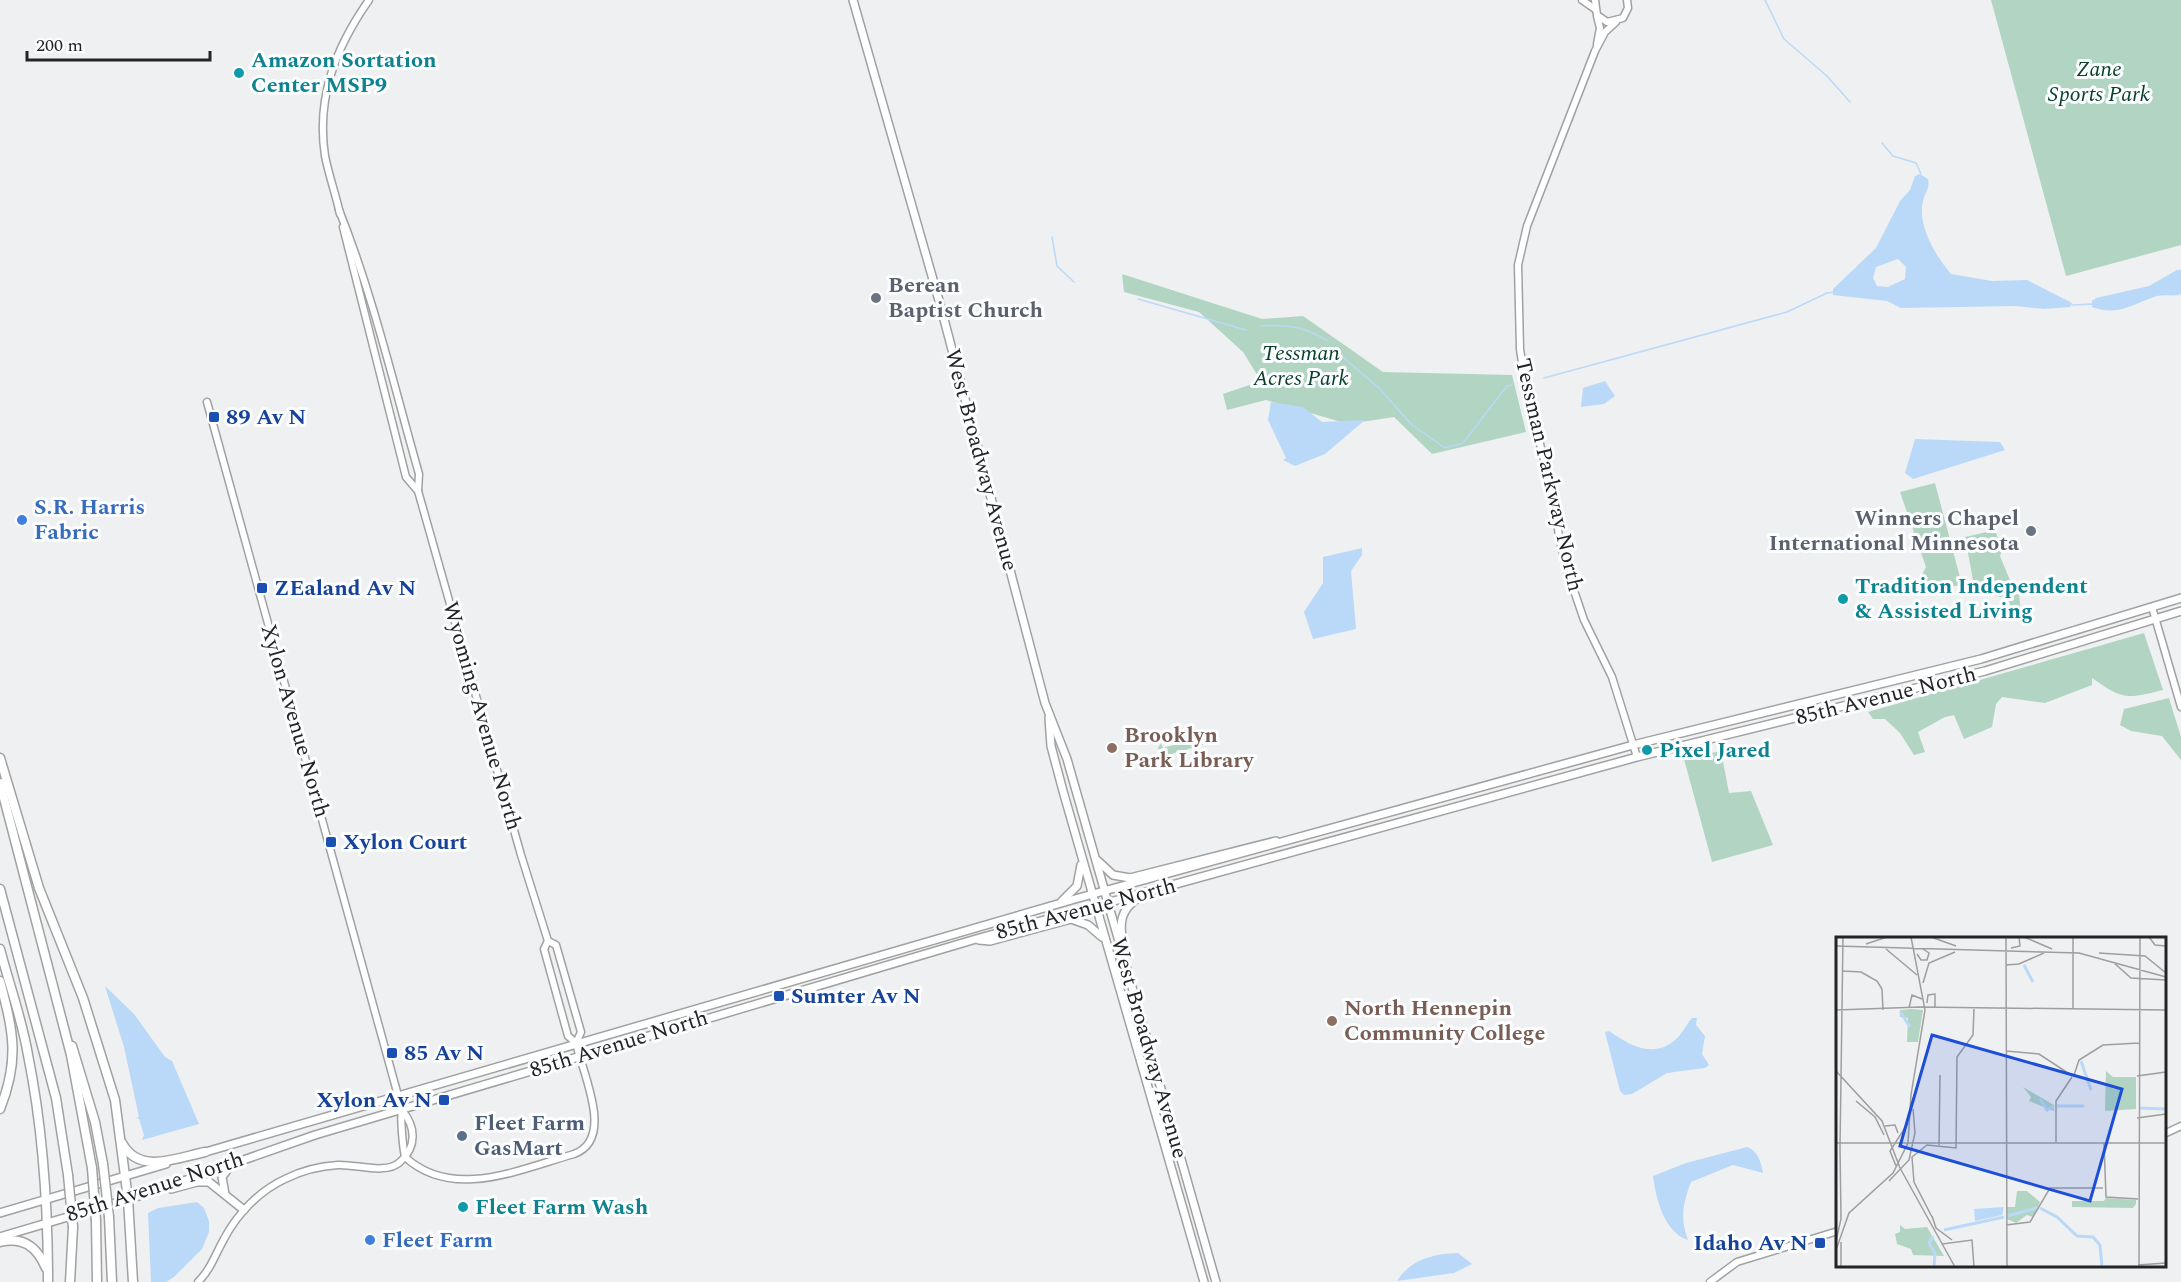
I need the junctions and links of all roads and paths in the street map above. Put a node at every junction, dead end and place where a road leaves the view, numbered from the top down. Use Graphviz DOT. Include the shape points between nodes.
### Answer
graph roads {
  1 [pos="369,0"];
  2 [pos="853,0"];
  3 [pos="1582,0"];
  4 [pos="1595,0"];
  5 [pos="1627,0"];
  6 [pos="1596,12"];
  7 [pos="1616,22"];
  8 [pos="1595,51"];
  9 [pos="339,210"];
  10 [pos="207,402"];
  11 [pos="418,491"];
  12 [pos="2181,598"];
  13 [pos="2152,607"];
  14 [pos="2181,611"];
  15 [pos="2155,620"];
  16 [pos="1981,659"];
  17 [pos="1985,671"];
  18 [pos="2181,707"];
  19 [pos="1048,712"];
  20 [pos="1633,745"];
  21 [pos="1637,757"];
  22 [pos="0,758"];
  23 [pos="0,783"];
  24 [pos="1288,840"];
  25 [pos="1092,850"];
  26 [pos="1080,854"];
  27 [pos="0,889"];
  28 [pos="1103,891"];
  29 [pos="1143,893"];
  30 [pos="1091,894"];
  31 [pos="1060,903"];
  32 [pos="1107,903"];
  33 [pos="1095,907"];
  34 [pos="976,939"];
  35 [pos="548,941"];
  36 [pos="1104,941"];
  37 [pos="0,949"];
  38 [pos="1129,979"];
  39 [pos="0,981"];
  40 [pos="61,1020"];
  41 [pos="576,1043"];
  42 [pos="579,1056"];
  43 [pos="398,1097"];
  44 [pos="0,1109"];
  45 [pos="402,1110"];
  46 [pos="2181,1126"];
  47 [pos="2166,1133"];
  48 [pos="120,1140"];
  49 [pos="205,1152"];
  50 [pos="405,1157"];
  51 [pos="233,1163"];
  52 [pos="124,1176"];
  53 [pos="158,1190"];
  54 [pos="46,1198"];
  55 [pos="128,1199"];
  56 [pos="228,1199"];
  57 [pos="244,1210"];
  58 [pos="0,1213"];
  59 [pos="48,1222"];
  60 [pos="1836,1232"];
  61 [pos="0,1237"];
  62 [pos="0,1242"];
  63 [pos="48,1278"];
  64 [pos="69,1282"];
  65 [pos="97,1282"];
  66 [pos="112,1282"];
  67 [pos="133,1282"];
  68 [pos="198,1282"];
  69 [pos="1204,1282"];
  70 [pos="1216,1282"];
  71 [pos="1710,1282"];
  1 -- 9 [label="street, Wyoming Avenue North" via="345,36 326,93 324,144"];
  2 -- 19 [label="main road, West Broadway Avenue" via="940,304"];
  3 -- 6 [label="street"];
  4 -- 6 [label="street, Tessman Parkway North"];
  5 -- 7 [label="street, Tessman Parkway North" via="1626,13"];
  6 -- 7 [label="street" via="1607,22"];
  6 -- 8 [label="street, Tessman Parkway North" via="1599,28"];
  7 -- 8 [label="street, Tessman Parkway North" via="1605,32"];
  8 -- 20 [label="street, Tessman Parkway North" via="1527,226 1518,265 1520,349 1568,570 1584,620 1612,677"];
  9 -- 11 [label="street, Wyoming Avenue North" via="380,335 419,474"];
  9 -- 11 [label="street, Wyoming Avenue North" via="406,477"];
  10 -- 43 [label="street, Xylon Avenue North"];
  11 -- 35 [label="street, Wyoming Avenue North"];
  12 -- 13 [label="main road, 85th Avenue North"];
  13 -- 15 [label="street"];
  13 -- 16 [label="main road, 85th Avenue North"];
  14 -- 15 [label="main road, 85th Avenue North"];
  15 -- 17 [label="main road, 85th Avenue North"];
  15 -- 18 [label="street"];
  16 -- 17 [label="main road"];
  16 -- 20 [label="main road, 85th Avenue North"];
  17 -- 21 [label="main road, 85th Avenue North"];
  19 -- 25 [label="main road, West Broadway Avenue" via="1061,741"];
  19 -- 26 [label="main road, West Broadway Avenue" via="1055,764"];
  20 -- 21 [label="street, Tessman Parkway North"];
  20 -- 24 [label="main road, 85th Avenue North"];
  21 -- 29 [label="main road, 85th Avenue North"];
  22 -- 48 [label="highway" via="39,888 101,1050 115,1100"];
  23 -- 40 [label="highway"];
  24 -- 25 [label="main road" via="1268,841 1124,878 1102,867"];
  24 -- 28 [label="main road, 85th Avenue North"];
  25 -- 28 [label="main road, West Broadway Avenue"];
  26 -- 30 [label="main road, West Broadway Avenue"];
  26 -- 31 [label="main road" via="1079,882"];
  27 -- 64 [label="highway, bridge" via="54,1089 73,1227"];
  28 -- 30 [label="main road, 85th Avenue North"];
  28 -- 32 [label="main road, West Broadway Avenue"];
  29 -- 32 [label="main road, 85th Avenue North"];
  29 -- 38 [label="main road" via="1129,904 1120,921"];
  30 -- 31 [label="main road, 85th Avenue North"];
  30 -- 33 [label="main road, West Broadway Avenue"];
  31 -- 41 [label="main road, 85th Avenue North"];
  32 -- 33 [label="main road, 85th Avenue North"];
  32 -- 38 [label="main road, West Broadway Avenue"];
  33 -- 34 [label="main road, 85th Avenue North"];
  33 -- 36 [label="main road, West Broadway Avenue"];
  34 -- 36 [label="main road" via="990,941 1071,919 1088,925"];
  34 -- 42 [label="main road, 85th Avenue North"];
  35 -- 41 [label="street, Wyoming Avenue North" via="544,949 568,1036"];
  35 -- 41 [label="street, Wyoming Avenue North" via="556,945 581,1032"];
  36 -- 69 [label="main road, West Broadway Avenue"];
  37 -- 54 [label="highway" via="28,1053"];
  38 -- 70 [label="main road, West Broadway Avenue"];
  39 -- 44 [label="highway" via="14,1033 10,1083"];
  40 -- 65 [label="highway, bridge" via="86,1124 96,1221"];
  40 -- 66 [label="highway, bridge" via="79,1062 103,1164"];
  41 -- 42 [label="street, Wyoming Avenue North"];
  41 -- 43 [label="main road, 85th Avenue North"];
  42 -- 45 [label="main road, 85th Avenue North"];
  42 -- 50 [label="street, Wyoming Avenue North" via="596,1126 588,1147 476,1179 440,1178 416,1168"];
  43 -- 45 [label="street, Xylon Avenue North"];
  43 -- 49 [label="main road, 85th Avenue North"];
  45 -- 50 [label="street, Xylon Avenue North"];
  45 -- 51 [label="main road, 85th Avenue North"];
  46 -- 47 [label="street"];
  48 -- 49 [label="highway" via="131,1156 144,1163"];
  48 -- 52 [label="highway"];
  49 -- 52 [label="main road, 85th Avenue North"];
  50 -- 57 [label="street" via="388,1167 339,1164 310,1169 272,1186"];
  51 -- 53 [label="main road, 85th Avenue North"];
  51 -- 56 [label="main road" via="222,1177"];
  52 -- 54 [label="main road, 85th Avenue North"];
  52 -- 55 [label="highway"];
  53 -- 55 [label="main road, 85th Avenue North"];
  53 -- 56 [label="main road" via="203,1181 214,1184"];
  54 -- 58 [label="main road, 85th Avenue North"];
  54 -- 59 [label="highway"];
  55 -- 59 [label="main road, 85th Avenue North"];
  55 -- 67 [label="highway"];
  56 -- 57 [label="main road"];
  57 -- 68 [label="street"];
  59 -- 61 [label="main road, 85th Avenue North"];
  59 -- 63 [label="highway"];
  60 -- 71 [label="street" via="1737,1262"];
  62 -- 63 [label="highway" via="27,1243 41,1256"];
}
